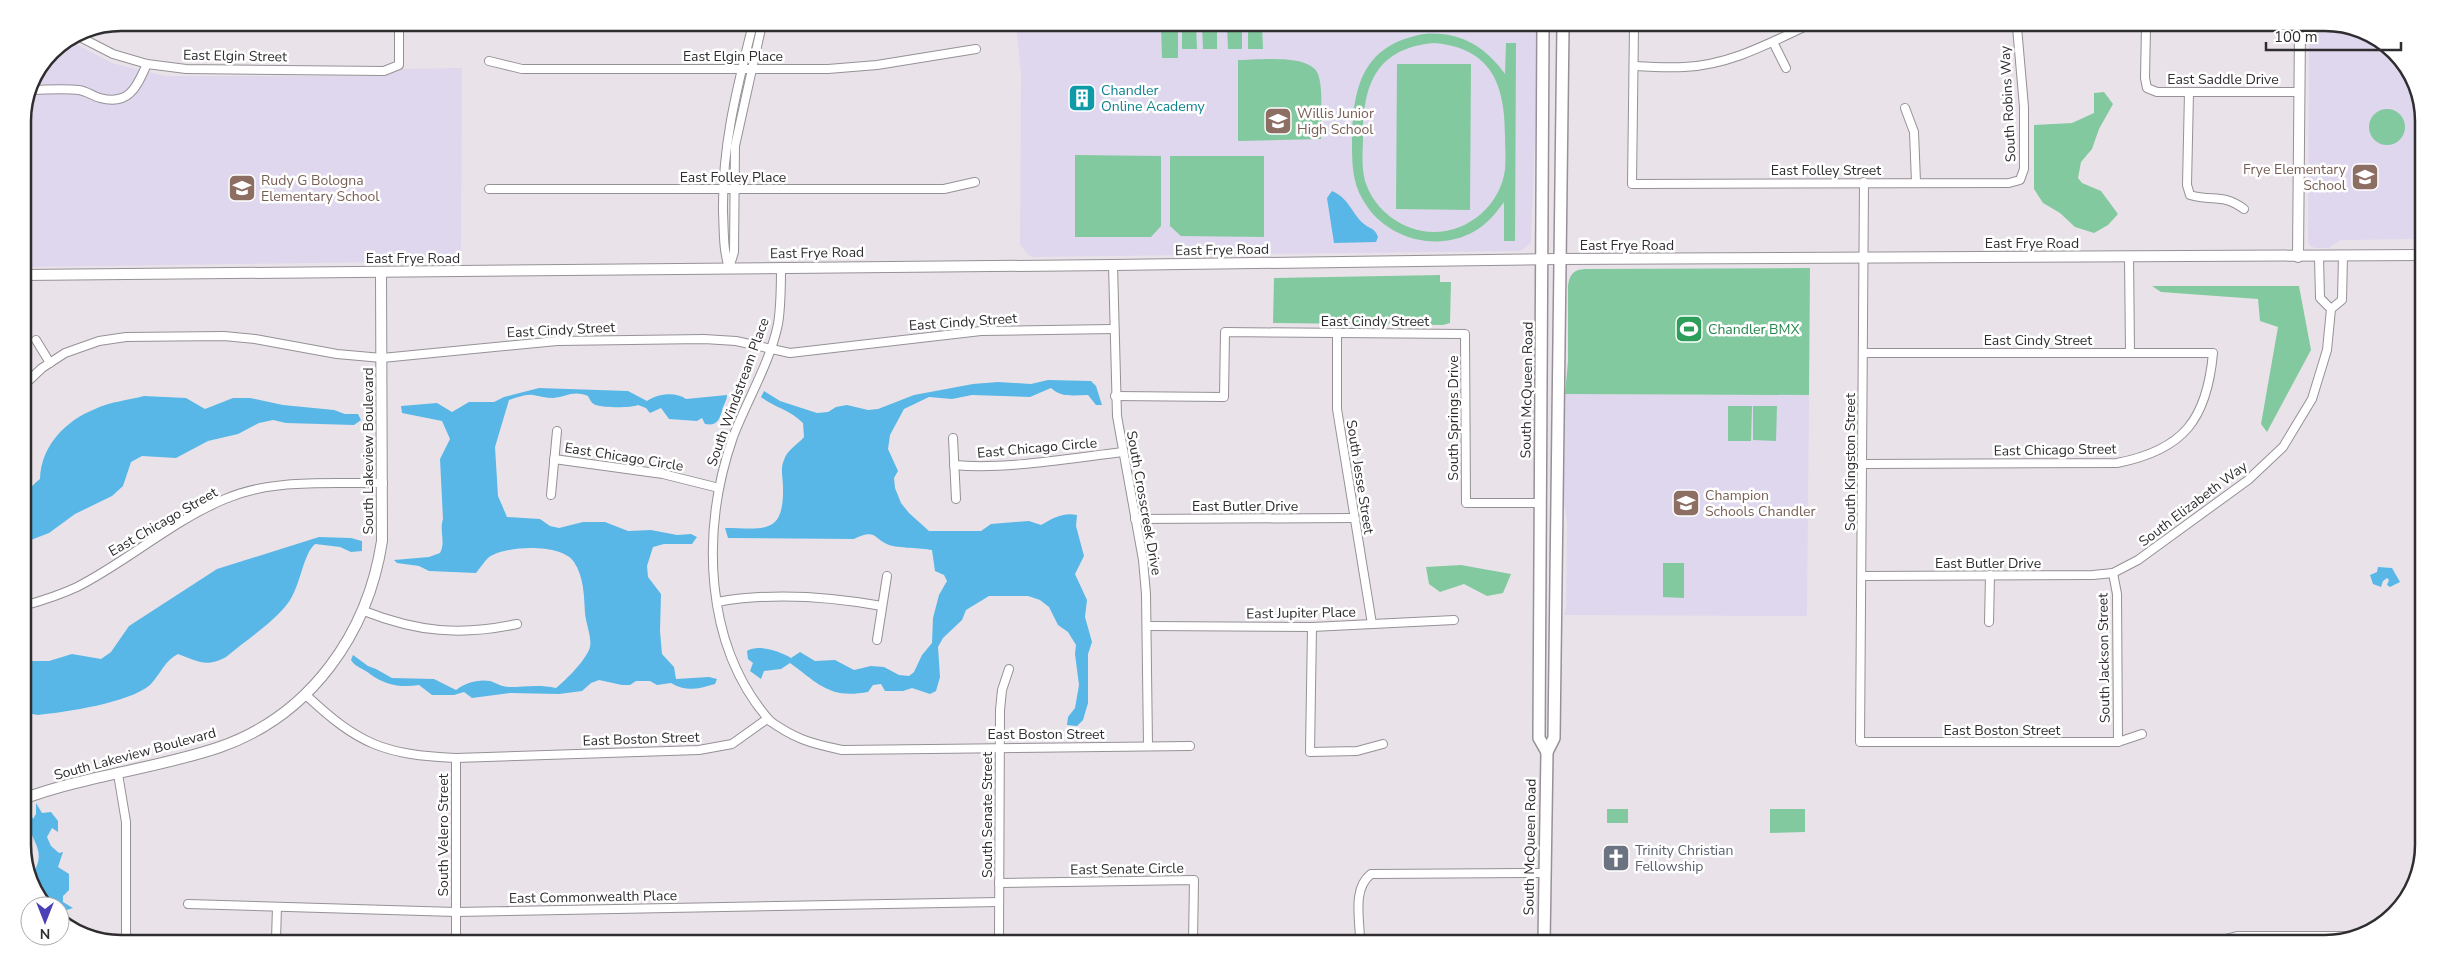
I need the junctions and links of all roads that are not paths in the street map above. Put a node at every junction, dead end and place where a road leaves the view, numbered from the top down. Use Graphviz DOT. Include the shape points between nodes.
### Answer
graph roads {
  1 [pos="399,31"];
  2 [pos="751,31"];
  3 [pos="760,31"];
  4 [pos="1544,31"];
  5 [pos="1563,31"];
  6 [pos="1634,31"];
  7 [pos="1794,31"];
  8 [pos="2018,31"];
  9 [pos="2146,31"];
  10 [pos="2300,31"];
  11 [pos="87,38"];
  12 [pos="1773,42"];
  13 [pos="976,49"];
  14 [pos="489,61"];
  15 [pos="147,64"];
  16 [pos="1634,66"];
  17 [pos="1786,68"];
  18 [pos="742,69"];
  19 [pos="751,69"];
  20 [pos="37,90"];
  21 [pos="2188,92"];
  22 [pos="2300,92"];
  23 [pos="1905,108"];
  24 [pos="2020,180"];
  25 [pos="975,182"];
  26 [pos="1864,182"];
  27 [pos="1916,182"];
  28 [pos="489,189"];
  29 [pos="723,189"];
  30 [pos="733,189"];
  31 [pos="2244,209"];
  32 [pos="2129,256"];
  33 [pos="2319,256"];
  34 [pos="2343,256"];
  35 [pos="2415,256"];
  36 [pos="1864,257"];
  37 [pos="2298,257"];
  38 [pos="1559,259"];
  39 [pos="1543,260"];
  40 [pos="1114,265"];
  41 [pos="729,268"];
  42 [pos="780,268"];
  43 [pos="381,272"];
  44 [pos="31,275"];
  45 [pos="2331,309"];
  46 [pos="1114,329"];
  47 [pos="1337,333"];
  48 [pos="1465,334"];
  49 [pos="36,340"];
  50 [pos="769,350"];
  51 [pos="2130,352"];
  52 [pos="1864,353"];
  53 [pos="2213,353"];
  54 [pos="382,358"];
  55 [pos="50,363"];
  56 [pos="31,379"];
  57 [pos="1115,396"];
  58 [pos="557,431"];
  59 [pos="953,438"];
  60 [pos="1123,452"];
  61 [pos="554,459"];
  62 [pos="1862,464"];
  63 [pos="954,465"];
  64 [pos="383,483"];
  65 [pos="720,488"];
  66 [pos="551,494"];
  67 [pos="956,499"];
  68 [pos="1541,503"];
  69 [pos="1555,504"];
  70 [pos="1354,518"];
  71 [pos="1136,519"];
  72 [pos="2113,573"];
  73 [pos="1990,575"];
  74 [pos="887,576"];
  75 [pos="1862,576"];
  76 [pos="717,602"];
  77 [pos="31,603"];
  78 [pos="882,606"];
  79 [pos="364,611"];
  80 [pos="1454,620"];
  81 [pos="1989,622"];
  82 [pos="517,624"];
  83 [pos="1372,624"];
  84 [pos="1148,626"];
  85 [pos="1312,627"];
  86 [pos="877,640"];
  87 [pos="1009,669"];
  88 [pos="306,695"];
  89 [pos="770,721"];
  90 [pos="2142,734"];
  91 [pos="1860,742"];
  92 [pos="2118,742"];
  93 [pos="1383,744"];
  94 [pos="1148,746"];
  95 [pos="1190,746"];
  96 [pos="1000,747"];
  97 [pos="1546,752"];
  98 [pos="456,758"];
  99 [pos="118,774"];
  100 [pos="31,796"];
  101 [pos="1545,874"];
  102 [pos="999,882"];
  103 [pos="999,902"];
  104 [pos="188,904"];
  105 [pos="277,907"];
  106 [pos="456,912"];
  107 [pos="126,935"];
  108 [pos="276,935"];
  109 [pos="456,935"];
  110 [pos="999,935"];
  111 [pos="1194,935"];
  112 [pos="1360,935"];
  113 [pos="1544,935"];
  1 -- 15 [label="street, East Elgin Street" via="399,65 384,71 186,69"];
  2 -- 18 [label="street"];
  3 -- 19 [label="street"];
  4 -- 39 [label="main road, South McQueen Road"];
  5 -- 38 [label="main road, South McQueen Road"];
  6 -- 16 [label="street"];
  7 -- 12 [label="street"];
  8 -- 24 [label="street, South Robins Way" via="2024,107 2024,169"];
  9 -- 21 [label="street, East Saddle Drive" via="2147,88 2157,92"];
  10 -- 22 [label="street"];
  11 -- 15 [label="street, East Elgin Street" via="113,54"];
  12 -- 16 [label="street" via="1723,61 1685,67"];
  12 -- 17 [label="street"];
  13 -- 19 [label="street, East Elgin Place" via="877,65"];
  14 -- 18 [label="street, East Elgin Place" via="522,69"];
  15 -- 20 [label="street" via="130,95 116,99 99,98 81,90"];
  16 -- 26 [label="street, East Folley Street" via="1632,184"];
  18 -- 19 [label="street, East Elgin Place"];
  18 -- 29 [label="street" via="727,133"];
  19 -- 30 [label="street" via="736,138"];
  21 -- 22 [label="street, East Saddle Drive"];
  21 -- 31 [label="street" via="2187,185 2190,195 2223,198"];
  22 -- 37 [label="street"];
  23 -- 27 [label="street" via="1914,132"];
  24 -- 27 [label="street, East Folley Street" via="2009,183"];
  25 -- 30 [label="street, East Folley Place" via="944,189"];
  26 -- 27 [label="street, East Folley Street"];
  26 -- 36 [label="street, South Kingston Street"];
  28 -- 29 [label="street, East Folley Place"];
  29 -- 30 [label="street, East Folley Place"];
  29 -- 41 [label="street" via="724,252"];
  30 -- 41 [label="street" via="734,252"];
  32 -- 36 [label="street, East Frye Road"];
  32 -- 37 [label="street, East Frye Road"];
  32 -- 51 [label="street"];
  33 -- 34 [label="street, East Frye Road"];
  33 -- 37 [label="street, East Frye Road"];
  33 -- 45 [label="street" via="2320,298"];
  34 -- 35 [label="street, East Frye Road"];
  34 -- 45 [label="street, South Elizabeth Way" via="2342,300"];
  36 -- 38 [label="street, East Frye Road"];
  36 -- 52 [label="street, South Kingston Street"];
  38 -- 39 [label="street, East Frye Road"];
  38 -- 69 [label="main road, South McQueen Road"];
  39 -- 40 [label="street, East Frye Road"];
  39 -- 68 [label="main road, South McQueen Road"];
  40 -- 42 [label="street, East Frye Road"];
  40 -- 46 [label="street, South Crosscreek Drive"];
  41 -- 42 [label="street, East Frye Road"];
  41 -- 43 [label="street, East Frye Road"];
  42 -- 50 [label="street, South Windstream Place" via="778,325"];
  43 -- 44 [label="street, East Frye Road"];
  43 -- 54 [label="street, South Lakeview Boulevard"];
  45 -- 72 [label="street, South Elizabeth Way" via="2327,350 2312,399 2283,447 2248,480 2138,560"];
  46 -- 50 [label="street, East Cindy Street" via="981,331 812,352"];
  46 -- 57 [label="street, South Crosscreek Drive"];
  47 -- 48 [label="street, East Cindy Street"];
  47 -- 57 [label="street, East Cindy Street" via="1225,332 1224,398"];
  47 -- 70 [label="street, South Jesse Street" via="1337,409"];
  48 -- 68 [label="street, South Springs Drive" via="1466,503"];
  49 -- 55 [label="street"];
  50 -- 54 [label="street, East Cindy Street" via="736,341 704,339 557,341"];
  50 -- 65 [label="street, South Windstream Place" via="734,435"];
  51 -- 52 [label="street, East Cindy Street"];
  51 -- 53 [label="street, East Cindy Street"];
  52 -- 62 [label="street, South Kingston Street"];
  53 -- 62 [label="street, East Chicago Street" via="2207,395 2198,414 2165,448 2139,459 2117,463"];
  54 -- 55 [label="street, East Cindy Street" via="224,336 126,337 99,341 66,353"];
  54 -- 64 [label="street, South Lakeview Boulevard"];
  55 -- 56 [label="street, East Cindy Street"];
  57 -- 60 [label="street, South Crosscreek Drive"];
  58 -- 61 [label="street, East Chicago Circle"];
  59 -- 63 [label="street"];
  60 -- 63 [label="street, East Chicago Circle" via="1006,464"];
  60 -- 71 [label="street, South Crosscreek Drive"];
  61 -- 65 [label="street, East Chicago Circle" via="663,474"];
  61 -- 66 [label="street, East Chicago Circle"];
  62 -- 75 [label="street, South Kingston Street"];
  63 -- 67 [label="street"];
  64 -- 77 [label="street, East Chicago Street" via="292,484 226,499 76,587"];
  64 -- 79 [label="street, South Lakeview Boulevard" via="381,550"];
  65 -- 76 [label="street, South Windstream Place" via="712,543"];
  68 -- 69 [label="main road"];
  68 -- 97 [label="main road, South McQueen Road" via="1539,738"];
  69 -- 97 [label="main road, South McQueen Road" via="1554,738"];
  70 -- 71 [label="street, East Butler Drive"];
  70 -- 83 [label="street, South Jesse Street"];
  71 -- 84 [label="street, South Crosscreek Drive"];
  72 -- 73 [label="street, East Butler Drive"];
  72 -- 92 [label="street, South Jackson Street" via="2117,594"];
  73 -- 75 [label="street, East Butler Drive"];
  73 -- 81 [label="street"];
  74 -- 78 [label="street"];
  75 -- 91 [label="street, South Kingston Street"];
  76 -- 78 [label="street" via="784,595"];
  76 -- 89 [label="street, South Windstream Place" via="741,681"];
  78 -- 86 [label="street"];
  79 -- 82 [label="street" via="413,627 440,631 492,629"];
  79 -- 88 [label="street, South Lakeview Boulevard" via="342,651"];
  80 -- 83 [label="street, East Jupiter Place"];
  83 -- 85 [label="street, East Jupiter Place"];
  84 -- 85 [label="street, East Jupiter Place"];
  84 -- 94 [label="street, South Crosscreek Drive"];
  85 -- 93 [label="street" via="1310,752 1357,751"];
  87 -- 96 [label="street, South Senate Street" via="1002,690"];
  88 -- 98 [label="street, East Boston Street" via="328,716 375,746"];
  88 -- 99 [label="street, South Lakeview Boulevard" via="268,722 221,746"];
  89 -- 96 [label="street, East Boston Street" via="787,734 812,744 842,750"];
  89 -- 98 [label="street, East Boston Street" via="767,719 732,744 699,750"];
  90 -- 92 [label="street, East Boston Street"];
  91 -- 92 [label="street, East Boston Street"];
  94 -- 95 [label="street, East Boston Street"];
  94 -- 96 [label="street, East Boston Street"];
  96 -- 102 [label="street, South Senate Street"];
  97 -- 101 [label="main road, South McQueen Road"];
  98 -- 106 [label="street, South Velero Street"];
  99 -- 100 [label="street, South Lakeview Boulevard"];
  99 -- 107 [label="street" via="126,822"];
  101 -- 112 [label="street" via="1371,874 1359,889"];
  101 -- 113 [label="main road, South McQueen Road"];
  102 -- 103 [label="street, South Senate Street"];
  102 -- 111 [label="street, East Senate Circle" via="1194,880"];
  103 -- 106 [label="street, East Commonwealth Place"];
  103 -- 110 [label="street, South Senate Street"];
  104 -- 105 [label="street, East Commonwealth Place"];
  105 -- 106 [label="street, East Commonwealth Place"];
  105 -- 108 [label="street"];
  106 -- 109 [label="street, South Velero Street"];
}
